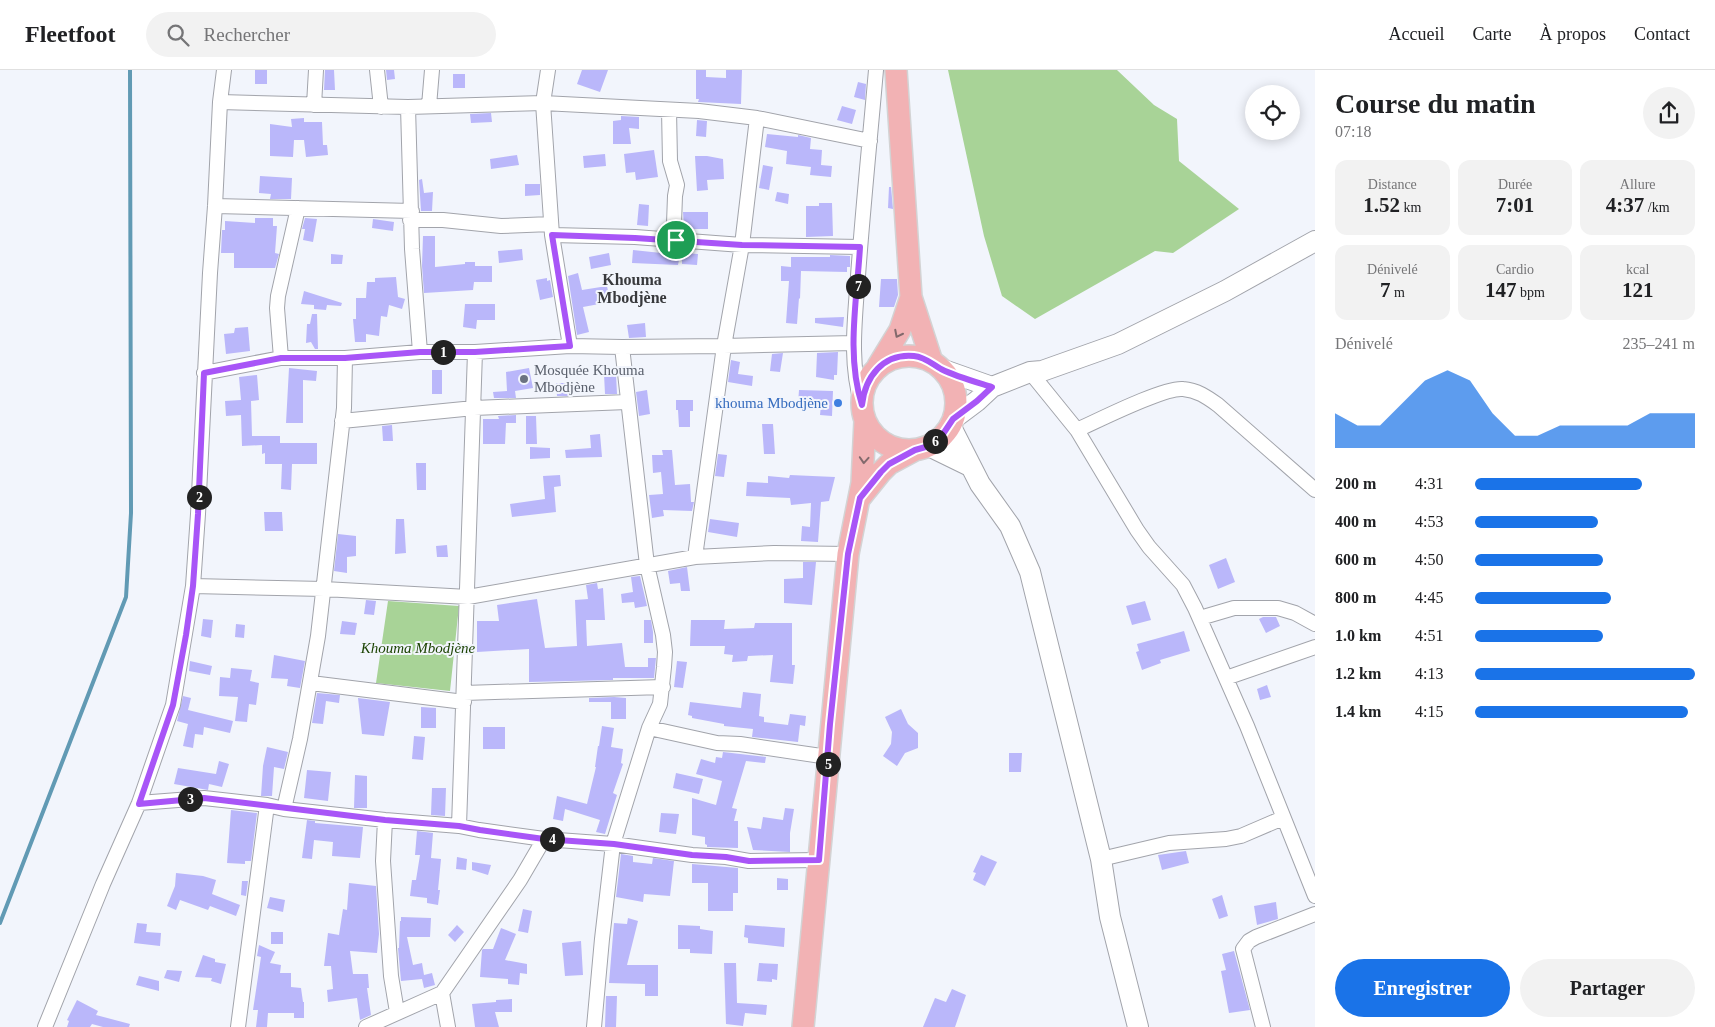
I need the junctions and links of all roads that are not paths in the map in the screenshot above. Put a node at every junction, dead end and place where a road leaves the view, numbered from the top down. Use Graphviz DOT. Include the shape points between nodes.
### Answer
graph roads {
  1 [pos="224,70"];
  2 [pos="316,70"];
  3 [pos="377,70"];
  4 [pos="432,70"];
  5 [pos="548,70"];
  6 [pos="876,70"];
  7 [pos="896,70"];
  8 [pos="220,102"];
  9 [pos="543,103"];
  10 [pos="314,105"];
  11 [pos="429,106"];
  12 [pos="381,107"];
  13 [pos="408,108"];
  14 [pos="668,110"];
  15 [pos="757,118"];
  16 [pos="870,140"];
  17 [pos="215,206"];
  18 [pos="298,208"];
  19 [pos="411,216"];
  20 [pos="551,230"];
  21 [pos="676,240"];
  22 [pos="1315,241"];
  23 [pos="742,245"];
  24 [pos="860,247"];
  25 [pos="911,297"];
  26 [pos="854,343"];
  27 [pos="570,346"];
  28 [pos="724,346"];
  29 [pos="622,348"];
  30 [pos="420,352"];
  31 [pos="475,352"];
  32 [pos="281,358"];
  33 [pos="345,358"];
  34 [pos="937,365"];
  35 [pos="878,368"];
  36 [pos="1030,372"];
  37 [pos="204,373"];
  38 [pos="992,387"];
  39 [pos="627,402"];
  40 [pos="474,408"];
  41 [pos="864,413"];
  42 [pos="342,421"];
  43 [pos="952,422"];
  44 [pos="1077,430"];
  45 [pos="922,448"];
  46 [pos="970,466"];
  47 [pos="1315,490"];
  48 [pos="860,498"];
  49 [pos="848,554"];
  50 [pos="695,557"];
  51 [pos="647,565"];
  52 [pos="193,586"];
  53 [pos="324,588"];
  54 [pos="468,596"];
  55 [pos="1200,618"];
  56 [pos="1315,624"];
  57 [pos="1315,647"];
  58 [pos="1226,678"];
  59 [pos="311,683"];
  60 [pos="663,687"];
  61 [pos="464,698"];
  62 [pos="649,728"];
  63 [pos="828,757"];
  64 [pos="139,804"];
  65 [pos="267,804"];
  66 [pos="284,809"];
  67 [pos="1284,818"];
  68 [pos="385,820"];
  69 [pos="459,826"];
  70 [pos="544,839"];
  71 [pos="614,844"];
  72 [pos="1101,859"];
  73 [pos="819,860"];
  74 [pos="1315,896"];
  75 [pos="1315,914"];
  76 [pos="442,993"];
  77 [pos="397,1012"];
  78 [pos="45,1027"];
  79 [pos="238,1027"];
  80 [pos="366,1027"];
  81 [pos="448,1027"];
  82 [pos="594,1027"];
  83 [pos="803,1027"];
  84 [pos="1138,1027"];
  85 [pos="1263,1027"];
  1 -- 8 [label="street"];
  2 -- 10 [label="street"];
  3 -- 12 [label="street"];
  4 -- 11 [label="street"];
  5 -- 9 [label="street"];
  6 -- 16 [label="street"];
  7 -- 25 [label="main road"];
  8 -- 10 [label="street"];
  8 -- 17 [label="street"];
  9 -- 11 [label="street"];
  9 -- 14 [label="street"];
  9 -- 20 [label="street"];
  10 -- 12 [label="street"];
  11 -- 13 [label="street"];
  12 -- 13 [label="street"];
  13 -- 19 [label="street"];
  14 -- 15 [label="street"];
  14 -- 21 [label="street" via="670,161 677,186"];
  15 -- 16 [label="street"];
  15 -- 23 [label="street"];
  16 -- 24 [label="street"];
  17 -- 18 [label="street"];
  17 -- 37 [label="street"];
  18 -- 19 [label="street"];
  18 -- 32 [label="street" via="278,296"];
  19 -- 20 [label="street"];
  19 -- 30 [label="street"];
  20 -- 21 [label="street" via="589,236"];
  20 -- 27 [label="street"];
  21 -- 23 [label="street"];
  22 -- 36 [label="street" via="1225,291 1118,344 1042,371"];
  23 -- 24 [label="street"];
  23 -- 28 [label="street"];
  24 -- 26 [label="street"];
  25 -- 34 [label="main road"];
  25 -- 35 [label="main road, one-way" via="900,330"];
  26 -- 28 [label="street"];
  26 -- 41 [label="street" via="855,380"];
  27 -- 29 [label="street"];
  27 -- 31 [label="street"];
  28 -- 29 [label="street"];
  28 -- 50 [label="street"];
  29 -- 39 [label="street"];
  30 -- 31 [label="street"];
  30 -- 33 [label="street"];
  31 -- 40 [label="street"];
  32 -- 33 [label="street"];
  32 -- 37 [label="street"];
  33 -- 42 [label="street"];
  34 -- 35 [label="main road" via="914,356 894,358"];
  34 -- 38 [label="street"];
  34 -- 43 [label="main road" via="949,379 954,392 956,405"];
  35 -- 41 [label="main road" via="863,391"];
  36 -- 38 [label="street"];
  36 -- 44 [label="street"];
  37 -- 52 [label="street"];
  38 -- 43 [label="street"];
  39 -- 40 [label="street"];
  39 -- 51 [label="street"];
  40 -- 42 [label="street"];
  40 -- 54 [label="street"];
  41 -- 45 [label="main road" via="874,434 885,444 900,449"];
  41 -- 48 [label="main road, one-way"];
  42 -- 53 [label="street"];
  43 -- 45 [label="main road" via="941,437"];
  43 -- 46 [label="street"];
  44 -- 47 [label="street" via="1166,391 1183,388 1203,394 1218,405"];
  44 -- 55 [label="street" via="1137,530 1183,585"];
  45 -- 46 [label="street"];
  45 -- 48 [label="main road" via="889,464"];
  46 -- 72 [label="street" via="1010,526 1030,572"];
  48 -- 49 [label="main road"];
  49 -- 50 [label="street"];
  49 -- 63 [label="main road"];
  50 -- 51 [label="street"];
  51 -- 54 [label="street"];
  51 -- 60 [label="street" via="665,652"];
  52 -- 53 [label="street"];
  52 -- 64 [label="street" via="173,705"];
  53 -- 54 [label="street"];
  53 -- 59 [label="street"];
  54 -- 61 [label="street"];
  55 -- 56 [label="street" via="1234,608 1278,608 1295,612"];
  55 -- 58 [label="street"];
  57 -- 58 [label="street"];
  58 -- 67 [label="street"];
  59 -- 61 [label="street"];
  59 -- 66 [label="street"];
  60 -- 61 [label="street"];
  60 -- 62 [label="street" via="660,704"];
  61 -- 69 [label="street"];
  62 -- 63 [label="street" via="717,743"];
  62 -- 71 [label="street"];
  63 -- 73 [label="main road"];
  64 -- 65 [label="street" via="204,798"];
  64 -- 78 [label="street"];
  65 -- 66 [label="street"];
  65 -- 79 [label="street"];
  66 -- 68 [label="street"];
  67 -- 72 [label="street" via="1241,836 1169,843"];
  67 -- 74 [label="street"];
  68 -- 69 [label="street"];
  68 -- 77 [label="street" via="383,861 391,976"];
  69 -- 70 [label="street"];
  70 -- 71 [label="street"];
  70 -- 76 [label="street" via="520,880"];
  71 -- 73 [label="street" via="749,861"];
  71 -- 82 [label="street"];
  72 -- 84 [label="street" via="1110,917"];
  73 -- 83 [label="main road"];
  75 -- 85 [label="street" via="1256,937 1242,949"];
  76 -- 77 [label="street"];
  76 -- 81 [label="street"];
  77 -- 80 [label="street"];
}
